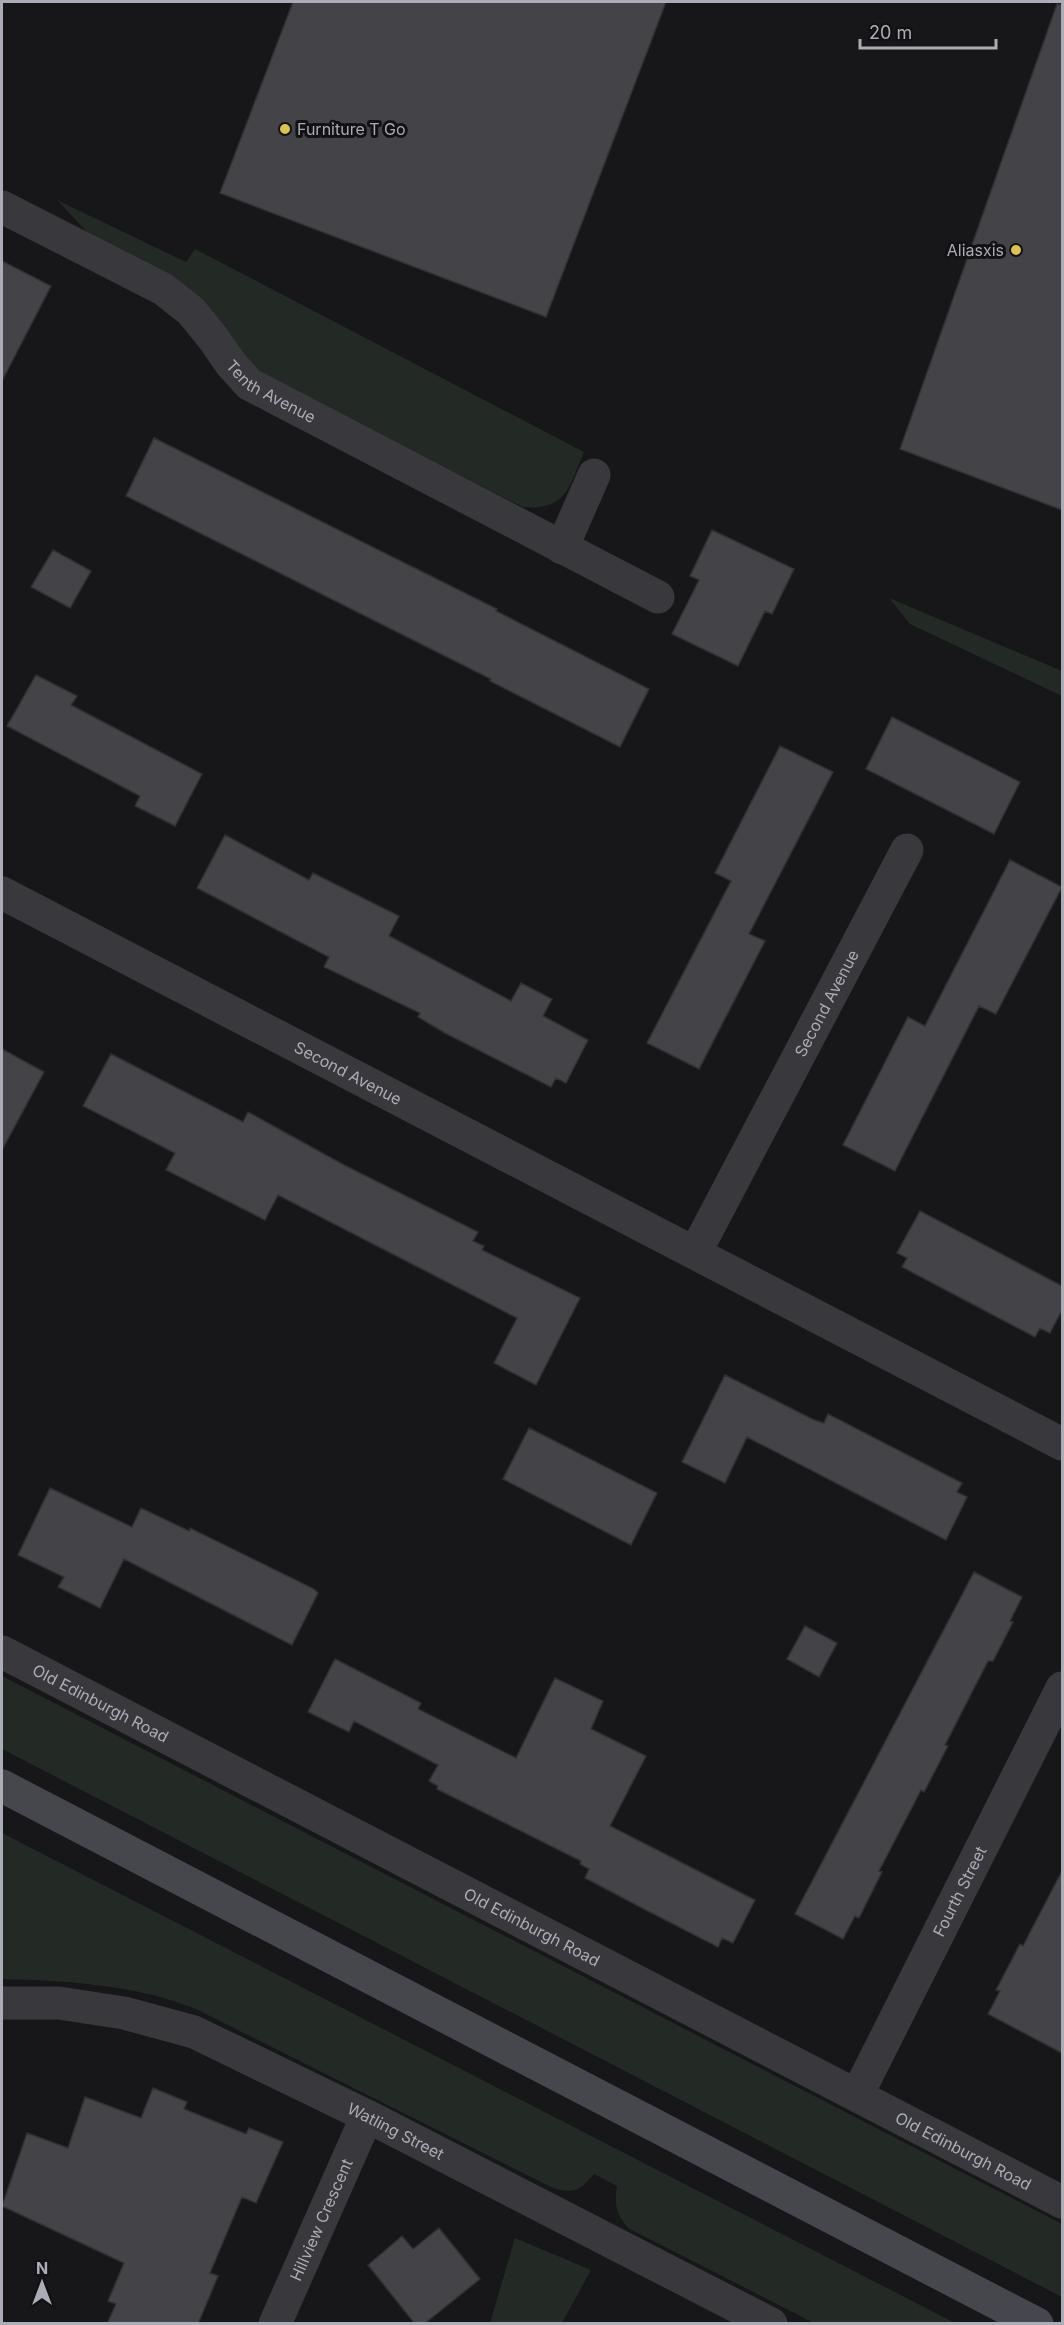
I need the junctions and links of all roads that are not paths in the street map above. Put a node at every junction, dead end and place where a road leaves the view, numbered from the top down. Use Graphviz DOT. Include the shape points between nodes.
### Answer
graph roads {
  1 [pos="2,207"];
  2 [pos="594,475"];
  3 [pos="562,548"];
  4 [pos="658,597"];
  5 [pos="907,850"];
  6 [pos="2,893"];
  7 [pos="696,1251"];
  8 [pos="1062,1444"];
  9 [pos="2,1652"];
  10 [pos="1062,1688"];
  11 [pos="2,1786"];
  12 [pos="2,2003"];
  13 [pos="857,2095"];
  14 [pos="367,2116"];
  15 [pos="1062,2202"];
  16 [pos="275,2324"];
  17 [pos="771,2324"];
  18 [pos="1037,2324"];
  1 -- 3 [label="street, Tenth Avenue" via="163,290 191,311 249,384"];
  2 -- 3 [label="street"];
  3 -- 4 [label="street, Tenth Avenue"];
  5 -- 7 [label="street, Second Avenue"];
  6 -- 7 [label="street, Second Avenue"];
  7 -- 8 [label="street, Second Avenue"];
  9 -- 13 [label="street, Old Edinburgh Road"];
  10 -- 13 [label="street, Fourth Street"];
  11 -- 18 [label="main road"];
  12 -- 14 [label="street, Watling Street" via="70,2004 124,2013 194,2032"];
  13 -- 15 [label="street, Old Edinburgh Road"];
  14 -- 16 [label="street, Hillview Crescent"];
  14 -- 17 [label="street, Watling Street"];
}
